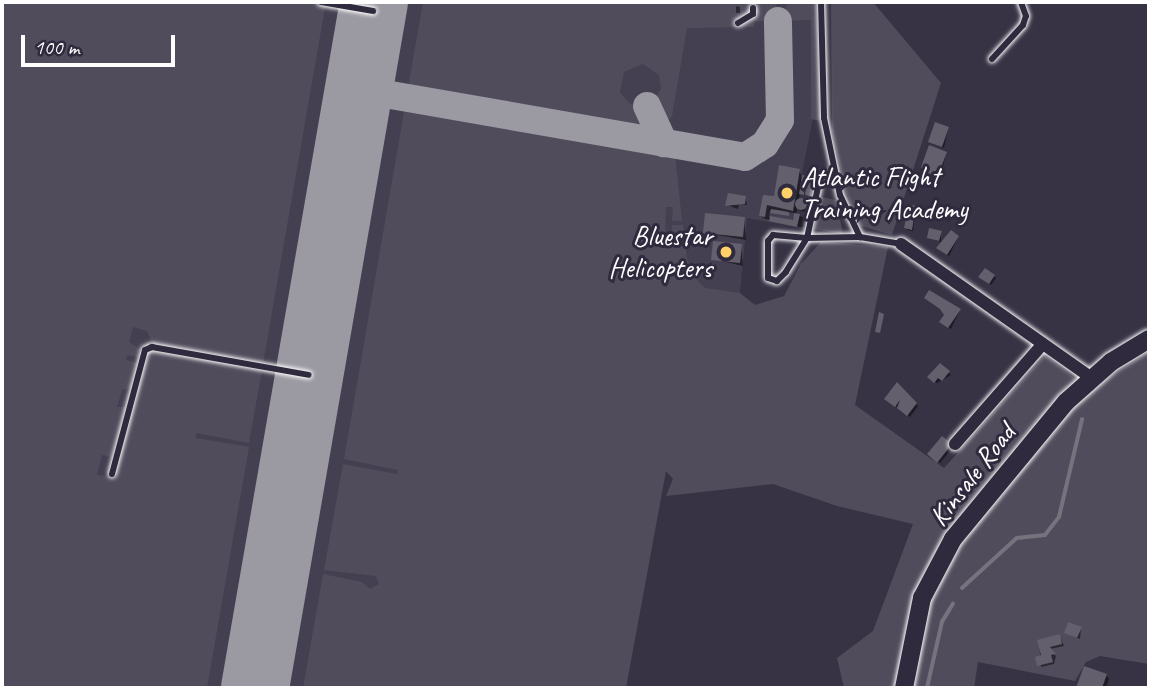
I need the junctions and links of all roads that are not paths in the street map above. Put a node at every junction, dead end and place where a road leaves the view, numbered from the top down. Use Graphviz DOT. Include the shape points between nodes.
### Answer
graph roads {
  1 [pos="321,2"];
  2 [pos="821,2"];
  3 [pos="1021,2"];
  4 [pos="753,8"];
  5 [pos="373,11"];
  6 [pos="738,22"];
  7 [pos="992,59"];
  8 [pos="835,172"];
  9 [pos="807,237"];
  10 [pos="860,237"];
  11 [pos="901,244"];
  12 [pos="1149,339"];
  13 [pos="1043,344"];
  14 [pos="309,375"];
  15 [pos="1092,378"];
  16 [pos="955,444"];
  17 [pos="112,474"];
  18 [pos="904,688"];
  1 -- 5 [label="lane"];
  2 -- 8 [label="lane" via="824,118"];
  3 -- 7 [label="lane" via="1026,16 1023,24"];
  4 -- 6 [label="lane" via="753,14"];
  8 -- 9 [label="lane" via="820,178"];
  8 -- 10 [label="lane" via="849,219"];
  9 -- 9 [label="lane" via="771,236 768,278 781,278"];
  9 -- 10 [label="lane"];
  10 -- 11 [label="lane"];
  11 -- 13 [label="street"];
  12 -- 15 [label="main road, Kinsale Road"];
  13 -- 15 [label="street"];
  13 -- 16 [label="street"];
  14 -- 17 [label="lane" via="152,347 145,350"];
  15 -- 18 [label="main road, Kinsale Road" via="1011,463 942,558 913,625"];
}
